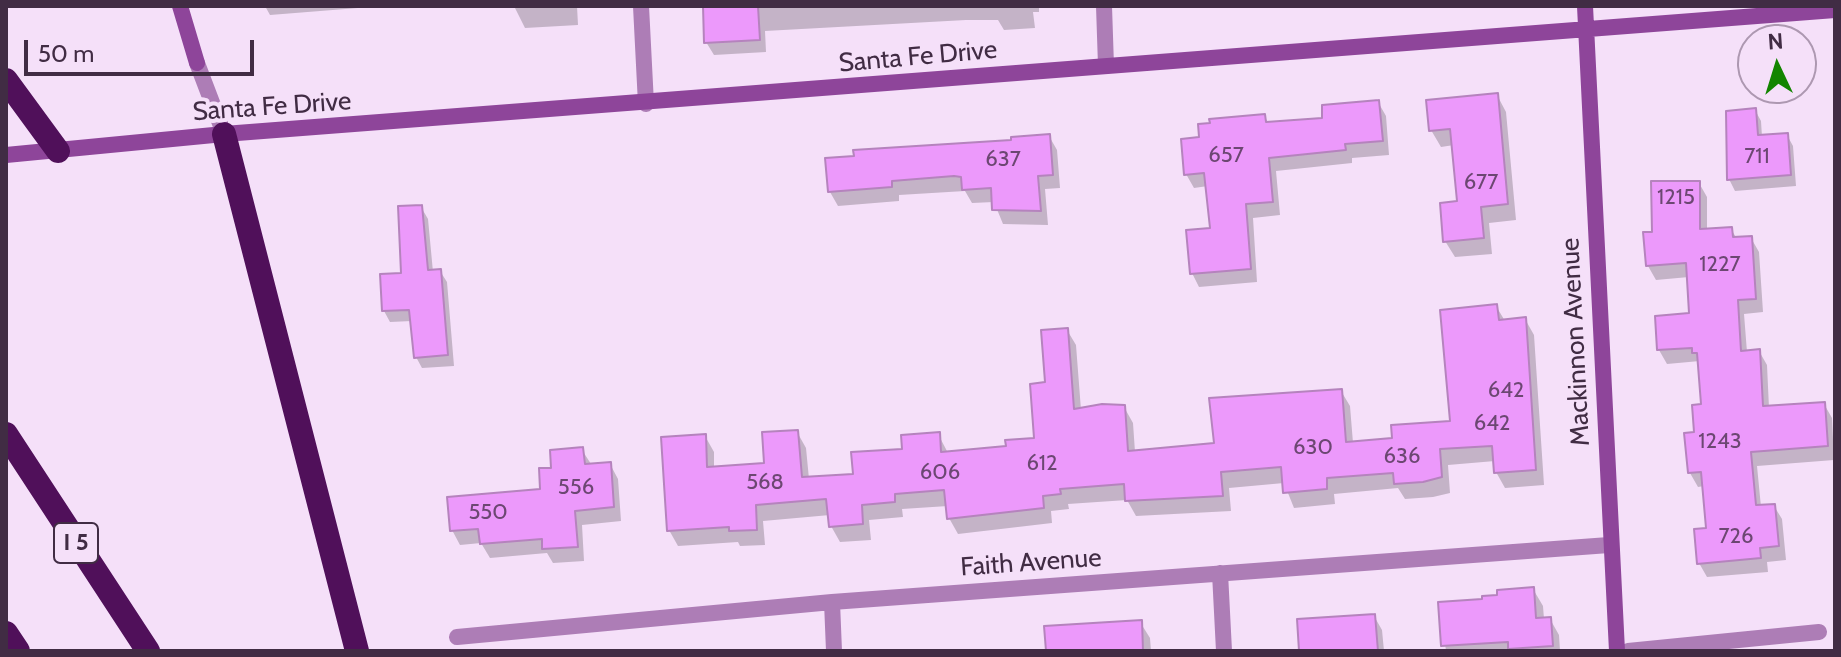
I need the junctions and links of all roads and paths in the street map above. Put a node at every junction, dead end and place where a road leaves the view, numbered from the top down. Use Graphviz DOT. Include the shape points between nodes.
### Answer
graph roads {
  1 [pos="180,6"];
  2 [pos="641,6"];
  3 [pos="1104,6"];
  4 [pos="1585,6"];
  5 [pos="1835,10"];
  6 [pos="1586,30"];
  7 [pos="197,63"];
  8 [pos="1106,66"];
  9 [pos="6,80"];
  10 [pos="646,104"];
  11 [pos="224,134"];
  12 [pos="58,151"];
  13 [pos="6,155"];
  14 [pos="6,434"];
  15 [pos="1609,545"];
  16 [pos="1220,573"];
  17 [pos="832,602"];
  18 [pos="1819,632"];
  19 [pos="6,633"];
  20 [pos="457,637"];
  21 [pos="18,651"];
  22 [pos="148,651"];
  23 [pos="357,651"];
  24 [pos="834,651"];
  25 [pos="1224,651"];
  26 [pos="1617,651"];
  27 [pos="1628,651"];
  1 -- 7 [label="main road"];
  2 -- 10 [label="street"];
  3 -- 8 [label="street"];
  4 -- 6 [label="main road, Mackinnon Avenue"];
  5 -- 6 [label="main road, Santa Fe Drive"];
  6 -- 8 [label="main road, Santa Fe Drive"];
  6 -- 15 [label="main road, Mackinnon Avenue"];
  7 -- 11 [label="street"];
  8 -- 10 [label="main road, Santa Fe Drive"];
  9 -- 12 [label="highway"];
  10 -- 11 [label="main road, Santa Fe Drive"];
  11 -- 12 [label="main road, Santa Fe Drive"];
  11 -- 23 [label="highway"];
  12 -- 13 [label="main road, Santa Fe Drive"];
  14 -- 22 [label="highway, I 5"];
  15 -- 16 [label="street, Faith Avenue"];
  15 -- 26 [label="main road, Mackinnon Avenue"];
  16 -- 17 [label="street, Faith Avenue"];
  16 -- 25 [label="street"];
  17 -- 20 [label="street, Faith Avenue"];
  17 -- 24 [label="street"];
  18 -- 27 [label="street"];
  19 -- 21 [label="highway"];
}
